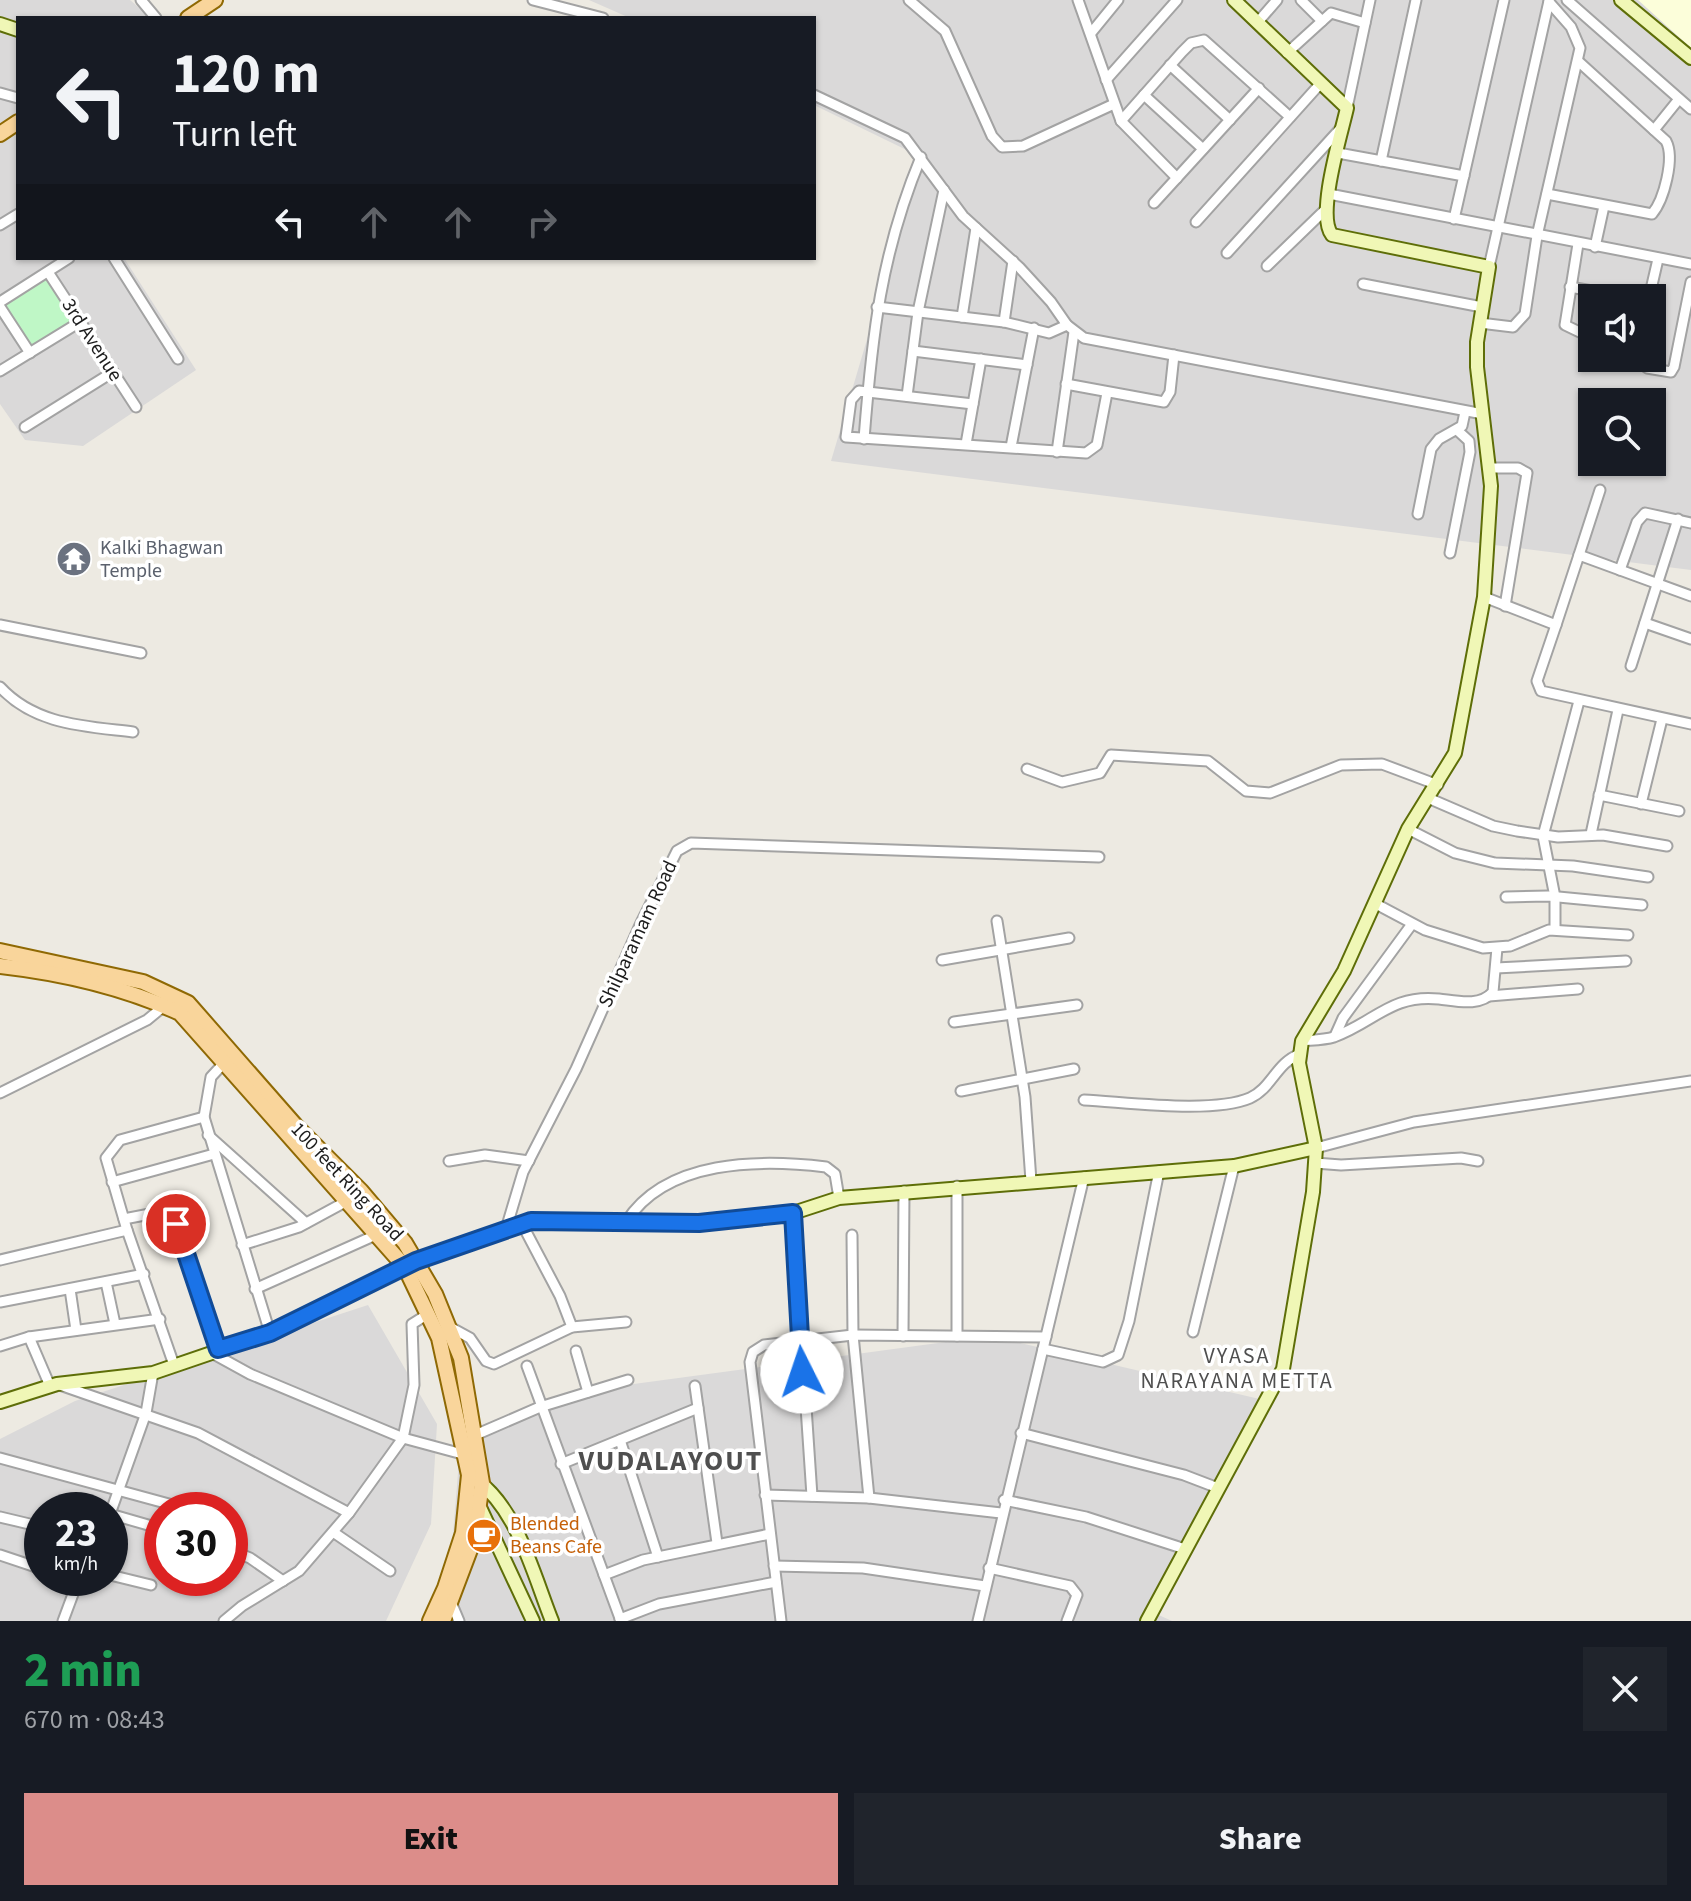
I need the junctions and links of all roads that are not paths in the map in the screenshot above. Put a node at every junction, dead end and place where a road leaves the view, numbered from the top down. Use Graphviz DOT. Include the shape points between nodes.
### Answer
graph roads {
  1 [pos="141,0"];
  2 [pos="215,0"];
  3 [pos="533,0"];
  4 [pos="909,0"];
  5 [pos="1078,0"];
  6 [pos="1118,0"];
  7 [pos="1177,0"];
  8 [pos="1234,0"];
  9 [pos="1277,0"];
  10 [pos="1301,0"];
  11 [pos="1370,0"];
  12 [pos="1416,0"];
  13 [pos="1504,0"];
  14 [pos="1567,0"];
  15 [pos="1621,0"];
  16 [pos="1549,1"];
  17 [pos="154,16"];
  18 [pos="191,16"];
  19 [pos="595,16"];
  20 [pos="1322,21"];
  21 [pos="1257,23"];
  22 [pos="1365,23"];
  23 [pos="1091,33"];
  24 [pos="1287,53"];
  25 [pos="1691,58"];
  26 [pos="1578,61"];
  27 [pos="1170,65"];
  28 [pos="1106,80"];
  29 [pos="1320,84"];
  30 [pos="1259,88"];
  31 [pos="1144,95"];
  32 [pos="816,96"];
  33 [pos="1679,99"];
  34 [pos="1114,104"];
  35 [pos="1347,108"];
  36 [pos="1691,109"];
  37 [pos="1290,117"];
  38 [pos="1230,120"];
  39 [pos="1121,121"];
  40 [pos="1343,126"];
  41 [pos="1654,130"];
  42 [pos="1203,149"];
  43 [pos="1338,153"];
  44 [pos="921,157"];
  45 [pos="1381,161"];
  46 [pos="1464,176"];
  47 [pos="1177,178"];
  48 [pos="944,190"];
  49 [pos="1329,194"];
  50 [pos="1547,194"];
  51 [pos="1154,203"];
  52 [pos="1604,206"];
  53 [pos="1326,209"];
  54 [pos="1454,219"];
  55 [pos="1196,222"];
  56 [pos="976,228"];
  57 [pos="1497,228"];
  58 [pos="1537,236"];
  59 [pos="1578,244"];
  60 [pos="1595,247"];
  61 [pos="1227,253"];
  62 [pos="1658,259"];
  63 [pos="66,260"];
  64 [pos="115,260"];
  65 [pos="1013,261"];
  66 [pos="1691,264"];
  67 [pos="1267,266"];
  68 [pos="1489,267"];
  69 [pos="48,272"];
  70 [pos="1691,282"];
  71 [pos="1363,284"];
  72 [pos="1652,284"];
  73 [pos="1570,287"];
  74 [pos="1578,288"];
  75 [pos="0,304"];
  76 [pos="877,307"];
  77 [pos="1482,307"];
  78 [pos="918,312"];
  79 [pos="962,317"];
  80 [pos="80,322"];
  81 [pos="1004,322"];
  82 [pos="1480,323"];
  83 [pos="1034,328"];
  84 [pos="1071,329"];
  85 [pos="1578,331"];
  86 [pos="913,351"];
  87 [pos="30,353"];
  88 [pos="1174,355"];
  89 [pos="178,359"];
  90 [pos="981,359"];
  91 [pos="1027,365"];
  92 [pos="0,371"];
  93 [pos="113,372"];
  94 [pos="1666,372"];
  95 [pos="1066,384"];
  96 [pos="868,392"];
  97 [pos="1107,393"];
  98 [pos="907,396"];
  99 [pos="973,404"];
  100 [pos="136,407"];
  101 [pos="1465,412"];
  102 [pos="1483,414"];
  103 [pos="25,427"];
  104 [pos="1457,430"];
  105 [pos="864,439"];
  106 [pos="966,444"];
  107 [pos="1011,447"];
  108 [pos="1057,452"];
  109 [pos="1491,468"];
  110 [pos="1600,490"];
  111 [pos="1418,514"];
  112 [pos="1678,519"];
  113 [pos="1691,523"];
  114 [pos="1450,553"];
  115 [pos="1579,555"];
  116 [pos="1620,570"];
  117 [pos="1657,584"];
  118 [pos="1691,596"];
  119 [pos="1484,597"];
  120 [pos="1505,606"];
  121 [pos="1645,623"];
  122 [pos="0,625"];
  123 [pos="1556,625"];
  124 [pos="1691,639"];
  125 [pos="141,653"];
  126 [pos="1631,666"];
  127 [pos="0,687"];
  128 [pos="1579,701"];
  129 [pos="1618,710"];
  130 [pos="1662,719"];
  131 [pos="1691,724"];
  132 [pos="133,732"];
  133 [pos="1027,769"];
  134 [pos="1438,785"];
  135 [pos="1599,795"];
  136 [pos="1428,798"];
  137 [pos="1641,804"];
  138 [pos="1679,811"];
  139 [pos="1408,829"];
  140 [pos="1591,834"];
  141 [pos="1543,836"];
  142 [pos="1667,846"];
  143 [pos="1099,857"];
  144 [pos="1548,866"];
  145 [pos="1648,877"];
  146 [pos="1506,897"];
  147 [pos="1555,897"];
  148 [pos="1376,904"];
  149 [pos="1642,905"];
  150 [pos="997,921"];
  151 [pos="1412,924"];
  152 [pos="1555,929"];
  153 [pos="1628,935"];
  154 [pos="1069,938"];
  155 [pos="1497,948"];
  156 [pos="1002,950"];
  157 [pos="0,951"];
  158 [pos="942,960"];
  159 [pos="1626,961"];
  160 [pos="0,966"];
  161 [pos="1496,968"];
  162 [pos="1578,989"];
  163 [pos="1489,996"];
  164 [pos="1077,1005"];
  165 [pos="164,1006"];
  166 [pos="1013,1015"];
  167 [pos="954,1022"];
  168 [pos="1335,1036"];
  169 [pos="1301,1047"];
  170 [pos="224,1063"];
  171 [pos="1074,1069"];
  172 [pos="1023,1080"];
  173 [pos="1691,1081"];
  174 [pos="961,1091"];
  175 [pos="0,1093"];
  176 [pos="1084,1100"];
  177 [pos="204,1117"];
  178 [pos="208,1135"];
  179 [pos="1316,1148"];
  180 [pos="214,1154"];
  181 [pos="449,1161"];
  182 [pos="529,1161"];
  183 [pos="1478,1161"];
  184 [pos="1315,1163"];
  185 [pos="1234,1166"];
  186 [pos="1159,1171"];
  187 [pos="1084,1177"];
  188 [pos="1031,1181"];
  189 [pos="112,1182"];
  190 [pos="957,1186"];
  191 [pos="904,1191"];
  192 [pos="839,1198"];
  193 [pos="347,1201"];
  194 [pos="793,1213"];
  195 [pos="626,1222"];
  196 [pos="306,1223"];
  197 [pos="125,1224"];
  198 [pos="522,1224"];
  199 [pos="506,1229"];
  200 [pos="378,1234"];
  201 [pos="852,1235"];
  202 [pos="242,1245"];
  203 [pos="0,1260"];
  204 [pos="410,1264"];
  205 [pos="144,1274"];
  206 [pos="106,1282"];
  207 [pos="70,1289"];
  208 [pos="255,1289"];
  209 [pos="0,1302"];
  210 [pos="428,1314"];
  211 [pos="160,1319"];
  212 [pos="626,1322"];
  213 [pos="115,1324"];
  214 [pos="448,1326"];
  215 [pos="572,1327"];
  216 [pos="76,1330"];
  217 [pos="1193,1332"];
  218 [pos="270,1333"];
  219 [pos="853,1335"];
  220 [pos="903,1336"];
  221 [pos="957,1336"];
  222 [pos="29,1337"];
  223 [pos="1046,1337"];
  224 [pos="800,1341"];
  225 [pos="0,1346"];
  226 [pos="1043,1349"];
  227 [pos="214,1351"];
  228 [pos="576,1351"];
  229 [pos="174,1365"];
  230 [pos="527,1366"];
  231 [pos="153,1373"];
  232 [pos="628,1380"];
  233 [pos="53,1385"];
  234 [pos="695,1386"];
  235 [pos="588,1392"];
  236 [pos="0,1402"];
  237 [pos="540,1407"];
  238 [pos="698,1408"];
  239 [pos="146,1413"];
  240 [pos="1021,1433"];
  241 [pos="473,1436"];
  242 [pos="403,1438"];
  243 [pos="620,1440"];
  244 [pos="466,1455"];
  245 [pos="0,1458"];
  246 [pos="561,1464"];
  247 [pos="469,1475"];
  248 [pos="482,1483"];
  249 [pos="1218,1488"];
  250 [pos="120,1491"];
  251 [pos="765,1495"];
  252 [pos="812,1496"];
  253 [pos="144,1497"];
  254 [pos="474,1498"];
  255 [pos="869,1498"];
  256 [pos="1004,1500"];
  257 [pos="349,1513"];
  258 [pos="1001,1513"];
  259 [pos="0,1517"];
  260 [pos="24,1523"];
  261 [pos="144,1524"];
  262 [pos="333,1532"];
  263 [pos="770,1534"];
  264 [pos="717,1543"];
  265 [pos="1185,1549"];
  266 [pos="0,1555"];
  267 [pos="248,1557"];
  268 [pos="658,1557"];
  269 [pos="24,1563"];
  270 [pos="774,1566"];
  271 [pos="989,1568"];
  272 [pos="390,1571"];
  273 [pos="604,1575"];
  274 [pos="283,1581"];
  275 [pos="776,1582"];
  276 [pos="985,1586"];
  277 [pos="72,1596"];
  278 [pos="451,1602"];
  279 [pos="621,1620"];
  280 [pos="63,1621"];
  281 [pos="224,1621"];
  282 [pos="430,1621"];
  283 [pos="443,1621"];
  284 [pos="459,1621"];
  285 [pos="533,1621"];
  286 [pos="552,1621"];
  287 [pos="781,1621"];
  288 [pos="978,1621"];
  289 [pos="1067,1621"];
  290 [pos="1147,1621"];
  1 -- 17 [label="street"];
  2 -- 18 [label="main road"];
  3 -- 19 [label="street"];
  4 -- 34 [label="street" via="945,31 992,136 1002,147 1023,146"];
  5 -- 23 [label="street"];
  6 -- 23 [label="street"];
  7 -- 28 [label="street"];
  8 -- 21 [label="street"];
  9 -- 21 [label="street"];
  10 -- 20 [label="street"];
  11 -- 22 [label="street"];
  12 -- 45 [label="street"];
  13 -- 46 [label="street"];
  14 -- 33 [label="street"];
  15 -- 25 [label="street"];
  16 -- 26 [label="street" via="1577,37"];
  16 -- 57 [label="street"];
  20 -- 22 [label="street" via="1336,13"];
  20 -- 24 [label="street"];
  21 -- 24 [label="street"];
  22 -- 35 [label="street"];
  23 -- 28 [label="street"];
  24 -- 29 [label="street"];
  26 -- 41 [label="street"];
  26 -- 50 [label="street"];
  27 -- 30 [label="street" via="1191,43 1204,40"];
  27 -- 31 [label="street"];
  27 -- 38 [label="street"];
  28 -- 34 [label="street"];
  29 -- 35 [label="street"];
  29 -- 37 [label="street"];
  30 -- 37 [label="street"];
  30 -- 38 [label="street"];
  31 -- 39 [label="street"];
  31 -- 42 [label="street"];
  32 -- 44 [label="street" via="905,138"];
  33 -- 36 [label="street"];
  33 -- 41 [label="street"];
  34 -- 39 [label="street"];
  35 -- 40 [label="street"];
  37 -- 55 [label="street"];
  38 -- 42 [label="street"];
  39 -- 47 [label="street"];
  40 -- 43 [label="street"];
  40 -- 61 [label="street"];
  41 -- 52 [label="street" via="1670,151 1656,212"];
  42 -- 47 [label="street"];
  43 -- 45 [label="street"];
  43 -- 49 [label="street"];
  44 -- 48 [label="street"];
  44 -- 76 [label="street" via="890,242"];
  45 -- 46 [label="street"];
  46 -- 54 [label="street"];
  47 -- 51 [label="street"];
  48 -- 56 [label="street"];
  48 -- 78 [label="street"];
  49 -- 53 [label="street"];
  49 -- 54 [label="street"];
  50 -- 52 [label="street"];
  50 -- 58 [label="street"];
  52 -- 60 [label="street"];
  53 -- 67 [label="street"];
  53 -- 68 [label="street" via="1332,235"];
  54 -- 57 [label="street"];
  56 -- 65 [label="street"];
  56 -- 79 [label="street"];
  57 -- 58 [label="street"];
  57 -- 68 [label="street"];
  58 -- 59 [label="street"];
  58 -- 82 [label="street" via="1521,322 1513,327"];
  59 -- 60 [label="street"];
  59 -- 73 [label="street"];
  60 -- 62 [label="street"];
  62 -- 66 [label="street"];
  62 -- 72 [label="street"];
  63 -- 69 [label="street"];
  64 -- 89 [label="street"];
  65 -- 81 [label="street"];
  65 -- 84 [label="street"];
  68 -- 77 [label="street"];
  69 -- 75 [label="street"];
  69 -- 80 [label="street, 3rd Avenue"];
  70 -- 94 [label="street" via="1674,367"];
  71 -- 77 [label="street"];
  73 -- 74 [label="street"];
  73 -- 85 [label="street" via="1565,325"];
  75 -- 87 [label="street"];
  76 -- 78 [label="street"];
  76 -- 96 [label="street"];
  77 -- 82 [label="street"];
  78 -- 79 [label="street"];
  78 -- 86 [label="street"];
  79 -- 81 [label="street"];
  80 -- 87 [label="street"];
  80 -- 93 [label="street, 3rd Avenue"];
  81 -- 83 [label="street"];
  82 -- 102 [label="street" via="1477,367"];
  83 -- 84 [label="street"];
  83 -- 91 [label="street"];
  84 -- 88 [label="street" via="1101,342"];
  84 -- 95 [label="street"];
  86 -- 90 [label="street"];
  86 -- 98 [label="street"];
  87 -- 92 [label="street"];
  88 -- 97 [label="street" via="1164,402"];
  88 -- 101 [label="street"];
  90 -- 91 [label="street"];
  90 -- 99 [label="street"];
  91 -- 107 [label="street"];
  93 -- 100 [label="street, 3rd Avenue"];
  93 -- 103 [label="street"];
  95 -- 97 [label="street"];
  95 -- 108 [label="street"];
  96 -- 98 [label="street"];
  96 -- 105 [label="street"];
  96 -- 105 [label="street" via="859,391 851,400 846,437"];
  97 -- 108 [label="street" via="1093,451"];
  98 -- 99 [label="street"];
  99 -- 106 [label="street"];
  101 -- 102 [label="street"];
  101 -- 104 [label="street"];
  102 -- 109 [label="street"];
  104 -- 111 [label="street" via="1431,449"];
  104 -- 114 [label="street" via="1470,446"];
  105 -- 106 [label="street"];
  106 -- 107 [label="street"];
  107 -- 108 [label="street"];
  109 -- 119 [label="street"];
  109 -- 120 [label="street" via="1527,473"];
  110 -- 115 [label="street"];
  112 -- 113 [label="street"];
  112 -- 116 [label="street" via="1653,512 1640,516"];
  112 -- 117 [label="street"];
  115 -- 116 [label="street"];
  115 -- 123 [label="street"];
  116 -- 117 [label="street"];
  117 -- 118 [label="street"];
  117 -- 121 [label="street"];
  119 -- 120 [label="street"];
  119 -- 134 [label="street" via="1455,753"];
  120 -- 123 [label="street"];
  121 -- 124 [label="street"];
  121 -- 126 [label="street"];
  122 -- 125 [label="street"];
  123 -- 128 [label="street" via="1538,686 1547,694"];
  127 -- 132 [label="street" via="46,718"];
  128 -- 129 [label="street"];
  128 -- 141 [label="street"];
  129 -- 130 [label="street"];
  129 -- 135 [label="street"];
  130 -- 131 [label="street"];
  130 -- 137 [label="street"];
  133 -- 134 [label="street" via="1062,782 1100,773 1111,755 1193,759 1208,761 1246,791 1270,793 1341,765 1382,764"];
  134 -- 136 [label="street"];
  135 -- 137 [label="street"];
  135 -- 140 [label="street"];
  136 -- 139 [label="street"];
  136 -- 141 [label="street" via="1493,826"];
  137 -- 138 [label="street"];
  139 -- 144 [label="street" via="1471,858"];
  139 -- 148 [label="street"];
  140 -- 141 [label="street"];
  140 -- 142 [label="street"];
  141 -- 144 [label="street"];
  143 -- 182 [label="street, Shilparamam Road" via="691,843 677,851 665,872"];
  144 -- 145 [label="street"];
  144 -- 147 [label="street"];
  146 -- 147 [label="street"];
  147 -- 149 [label="street"];
  147 -- 152 [label="street"];
  148 -- 151 [label="street"];
  148 -- 169 [label="street"];
  150 -- 156 [label="street"];
  151 -- 155 [label="street" via="1463,944"];
  151 -- 168 [label="street"];
  152 -- 153 [label="street"];
  152 -- 155 [label="street"];
  154 -- 156 [label="street"];
  155 -- 161 [label="street"];
  156 -- 158 [label="street"];
  156 -- 166 [label="street"];
  157 -- 204 [label="main road, 100 feet Ring Road" via="143,982 188,1003 361,1191"];
  159 -- 161 [label="street"];
  160 -- 165 [label="main road, 100 feet Ring Road" via="58,974"];
  161 -- 163 [label="street"];
  162 -- 163 [label="street"];
  163 -- 168 [label="street" via="1465,1002 1399,1001"];
  164 -- 166 [label="street"];
  165 -- 170 [label="main road, 100 feet Ring Road" via="180,1013"];
  165 -- 175 [label="street" via="147,1020"];
  166 -- 167 [label="street"];
  166 -- 172 [label="street"];
  168 -- 169 [label="street"];
  169 -- 176 [label="street" via="1257,1093 1240,1101"];
  169 -- 179 [label="street"];
  170 -- 177 [label="street" via="211,1077"];
  170 -- 193 [label="main road, 100 feet Ring Road"];
  171 -- 172 [label="street"];
  172 -- 174 [label="street"];
  172 -- 188 [label="street"];
  173 -- 179 [label="street" via="1414,1122"];
  177 -- 178 [label="street"];
  177 -- 189 [label="street" via="120,1140 106,1158"];
  178 -- 180 [label="street"];
  178 -- 196 [label="street"];
  179 -- 184 [label="street"];
  179 -- 185 [label="street"];
  180 -- 189 [label="street"];
  180 -- 202 [label="street"];
  181 -- 182 [label="street" via="485,1155"];
  182 -- 199 [label="street, Shilparamam Road"];
  183 -- 184 [label="street"];
  184 -- 249 [label="street" via="1283,1369"];
  185 -- 186 [label="street"];
  185 -- 217 [label="street"];
  186 -- 187 [label="street"];
  186 -- 226 [label="street" via="1118,1355 1103,1362"];
  187 -- 188 [label="street"];
  187 -- 223 [label="street"];
  188 -- 190 [label="street"];
  189 -- 197 [label="street"];
  190 -- 191 [label="street"];
  190 -- 221 [label="street"];
  191 -- 192 [label="street"];
  191 -- 220 [label="street"];
  192 -- 194 [label="street"];
  192 -- 195 [label="street" via="835,1174 826,1167 743,1163 719,1166 651,1193"];
  193 -- 196 [label="street"];
  193 -- 200 [label="main road, 100 feet Ring Road"];
  194 -- 195 [label="street" via="699,1223"];
  194 -- 224 [label="street"];
  195 -- 198 [label="street"];
  196 -- 202 [label="street"];
  197 -- 203 [label="street"];
  197 -- 205 [label="street"];
  197 -- 227 [label="street" via="160,1212 173,1218"];
  198 -- 199 [label="street"];
  198 -- 215 [label="street"];
  199 -- 204 [label="street"];
  200 -- 204 [label="main road, 100 feet Ring Road"];
  200 -- 208 [label="street"];
  201 -- 219 [label="street"];
  202 -- 208 [label="street"];
  204 -- 210 [label="main road, 100 feet Ring Road"];
  204 -- 214 [label="main road, 100 feet Ring Road" via="435,1294"];
  204 -- 218 [label="street"];
  205 -- 206 [label="street"];
  205 -- 211 [label="street"];
  206 -- 207 [label="street"];
  206 -- 213 [label="street"];
  207 -- 209 [label="street"];
  207 -- 216 [label="street"];
  208 -- 218 [label="street"];
  210 -- 242 [label="street" via="412,1324 414,1385"];
  210 -- 244 [label="main road, 100 feet Ring Road" via="439,1338"];
  211 -- 213 [label="street"];
  211 -- 229 [label="street"];
  212 -- 215 [label="street"];
  213 -- 216 [label="street"];
  214 -- 215 [label="street" via="470,1338 494,1364"];
  214 -- 241 [label="main road, 100 feet Ring Road" via="461,1358"];
  216 -- 222 [label="street"];
  218 -- 227 [label="street"];
  219 -- 220 [label="street"];
  219 -- 224 [label="street"];
  219 -- 255 [label="street"];
  220 -- 221 [label="street"];
  221 -- 223 [label="street"];
  222 -- 225 [label="street"];
  222 -- 233 [label="street"];
  223 -- 226 [label="street"];
  224 -- 251 [label="street" via="764,1345 750,1357"];
  224 -- 252 [label="street"];
  226 -- 240 [label="street"];
  227 -- 229 [label="street"];
  227 -- 242 [label="street" via="250,1374"];
  228 -- 235 [label="street"];
  229 -- 231 [label="street"];
  230 -- 237 [label="street"];
  231 -- 233 [label="street"];
  231 -- 239 [label="street"];
  232 -- 235 [label="street"];
  233 -- 236 [label="street"];
  233 -- 239 [label="street"];
  234 -- 238 [label="street"];
  235 -- 237 [label="street"];
  237 -- 241 [label="street"];
  237 -- 246 [label="street"];
  238 -- 243 [label="street"];
  238 -- 264 [label="street"];
  239 -- 250 [label="street"];
  239 -- 257 [label="street" via="198,1433"];
  240 -- 249 [label="street"];
  240 -- 256 [label="street"];
  241 -- 248 [label="main road, 100 feet Ring Road"];
  242 -- 244 [label="street"];
  242 -- 257 [label="street"];
  243 -- 246 [label="street"];
  243 -- 268 [label="street"];
  244 -- 247 [label="main road, 100 feet Ring Road"];
  245 -- 250 [label="street"];
  246 -- 273 [label="street"];
  247 -- 248 [label="street"];
  247 -- 254 [label="main road, 100 feet Ring Road"];
  248 -- 254 [label="main road, 100 feet Ring Road"];
  248 -- 286 [label="street" via="513,1528"];
  249 -- 265 [label="street"];
  250 -- 253 [label="street"];
  250 -- 261 [label="street" via="110,1514"];
  251 -- 252 [label="street"];
  251 -- 263 [label="street"];
  252 -- 255 [label="street"];
  254 -- 278 [label="main road, 100 feet Ring Road" via="474,1539"];
  254 -- 282 [label="main road, 100 feet Ring Road"];
  254 -- 285 [label="street"];
  255 -- 258 [label="street"];
  256 -- 258 [label="street"];
  256 -- 265 [label="street" via="1086,1517"];
  257 -- 262 [label="street"];
  258 -- 271 [label="street"];
  259 -- 260 [label="street"];
  262 -- 272 [label="street"];
  262 -- 274 [label="street" via="299,1571"];
  263 -- 264 [label="street"];
  263 -- 270 [label="street"];
  264 -- 268 [label="street"];
  265 -- 290 [label="street"];
  266 -- 269 [label="street"];
  267 -- 274 [label="street"];
  268 -- 273 [label="street"];
  270 -- 275 [label="street"];
  270 -- 276 [label="street" via="863,1568"];
  271 -- 276 [label="street"];
  271 -- 289 [label="street" via="1070,1586 1077,1595"];
  273 -- 279 [label="street"];
  274 -- 281 [label="street"];
  275 -- 279 [label="street" via="659,1604"];
  275 -- 287 [label="street"];
  276 -- 288 [label="street"];
  277 -- 280 [label="street"];
  278 -- 283 [label="main road, 100 feet Ring Road"];
  278 -- 284 [label="street"];
}
